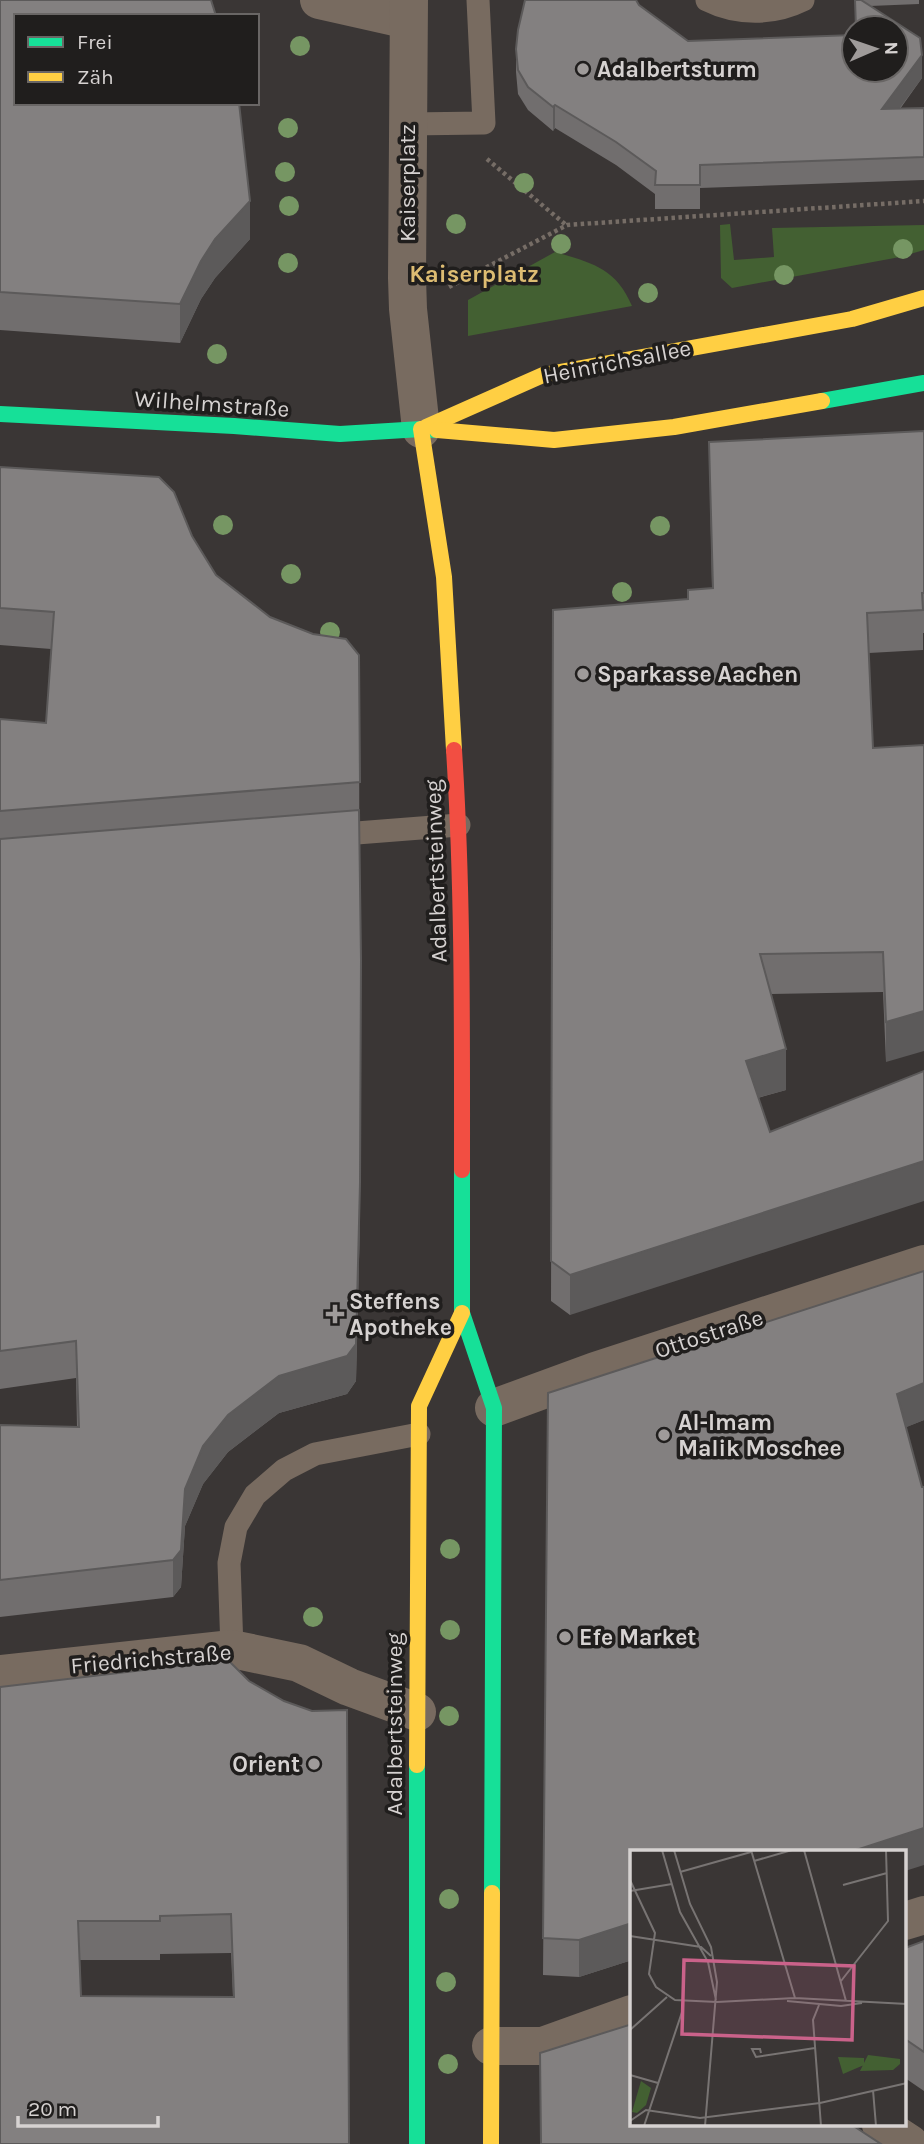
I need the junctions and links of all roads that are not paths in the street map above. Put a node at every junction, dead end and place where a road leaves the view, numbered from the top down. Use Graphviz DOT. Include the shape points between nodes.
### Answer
graph roads {
  1 [pos="319,0"];
  2 [pos="478,0"];
  3 [pos="707,0"];
  4 [pos="803,0"];
  5 [pos="408,10"];
  6 [pos="408,124"];
  7 [pos="924,298"];
  8 [pos="916,381"];
  9 [pos="0,414"];
  10 [pos="421,429"];
  11 [pos="458,825"];
  12 [pos="306,837"];
  13 [pos="924,1264"];
  14 [pos="462,1313"];
  15 [pos="494,1408"];
  16 [pos="419,1434"];
  17 [pos="232,1649"];
  18 [pos="0,1674"];
  19 [pos="417,1712"];
  20 [pos="924,1915"];
  21 [pos="906,1921"];
  22 [pos="630,2015"];
  23 [pos="491,2046"];
  24 [pos="883,2126"];
  25 [pos="417,2144"];
  26 [pos="492,2144"];
  27 [pos="910,2144"];
  1 -- 5 [label="street"];
  2 -- 6 [label="lane" via="484,123"];
  3 -- 4 [label="lane" via="739,12 768,11"];
  5 -- 6 [label="street, Kaiserplatz"];
  6 -- 10 [label="street, Kaiserplatz" via="408,309"];
  7 -- 10 [label="main road, Heinrichsallee" via="852,319 543,375"];
  8 -- 10 [label="main road" via="674,427 554,440"];
  9 -- 10 [label="main road, Wilhelmstraße" via="305,433"];
  10 -- 11 [label="main road, Adalbertsteinweg" via="444,577"];
  11 -- 12 [label="lane"];
  11 -- 14 [label="main road, Adalbertsteinweg"];
  13 -- 15 [label="street, Ottostraße"];
  14 -- 15 [label="main road, Adalbertsteinweg"];
  14 -- 16 [label="main road, Adalbertsteinweg" via="419,1406"];
  15 -- 23 [label="main road, Adalbertsteinweg"];
  16 -- 17 [label="lane" via="316,1454 284,1470 255,1494 236,1527 229,1563"];
  16 -- 19 [label="main road, Adalbertsteinweg"];
  17 -- 18 [label="street, Friedrichstraße"];
  17 -- 19 [label="street, Friedrichstraße" via="299,1663"];
  19 -- 25 [label="main road, Adalbertsteinweg"];
  20 -- 21 [label="street"];
  22 -- 23 [label="street" via="543,2046"];
  23 -- 26 [label="main road, Adalbertsteinweg"];
  24 -- 27 [label="street"];
}
